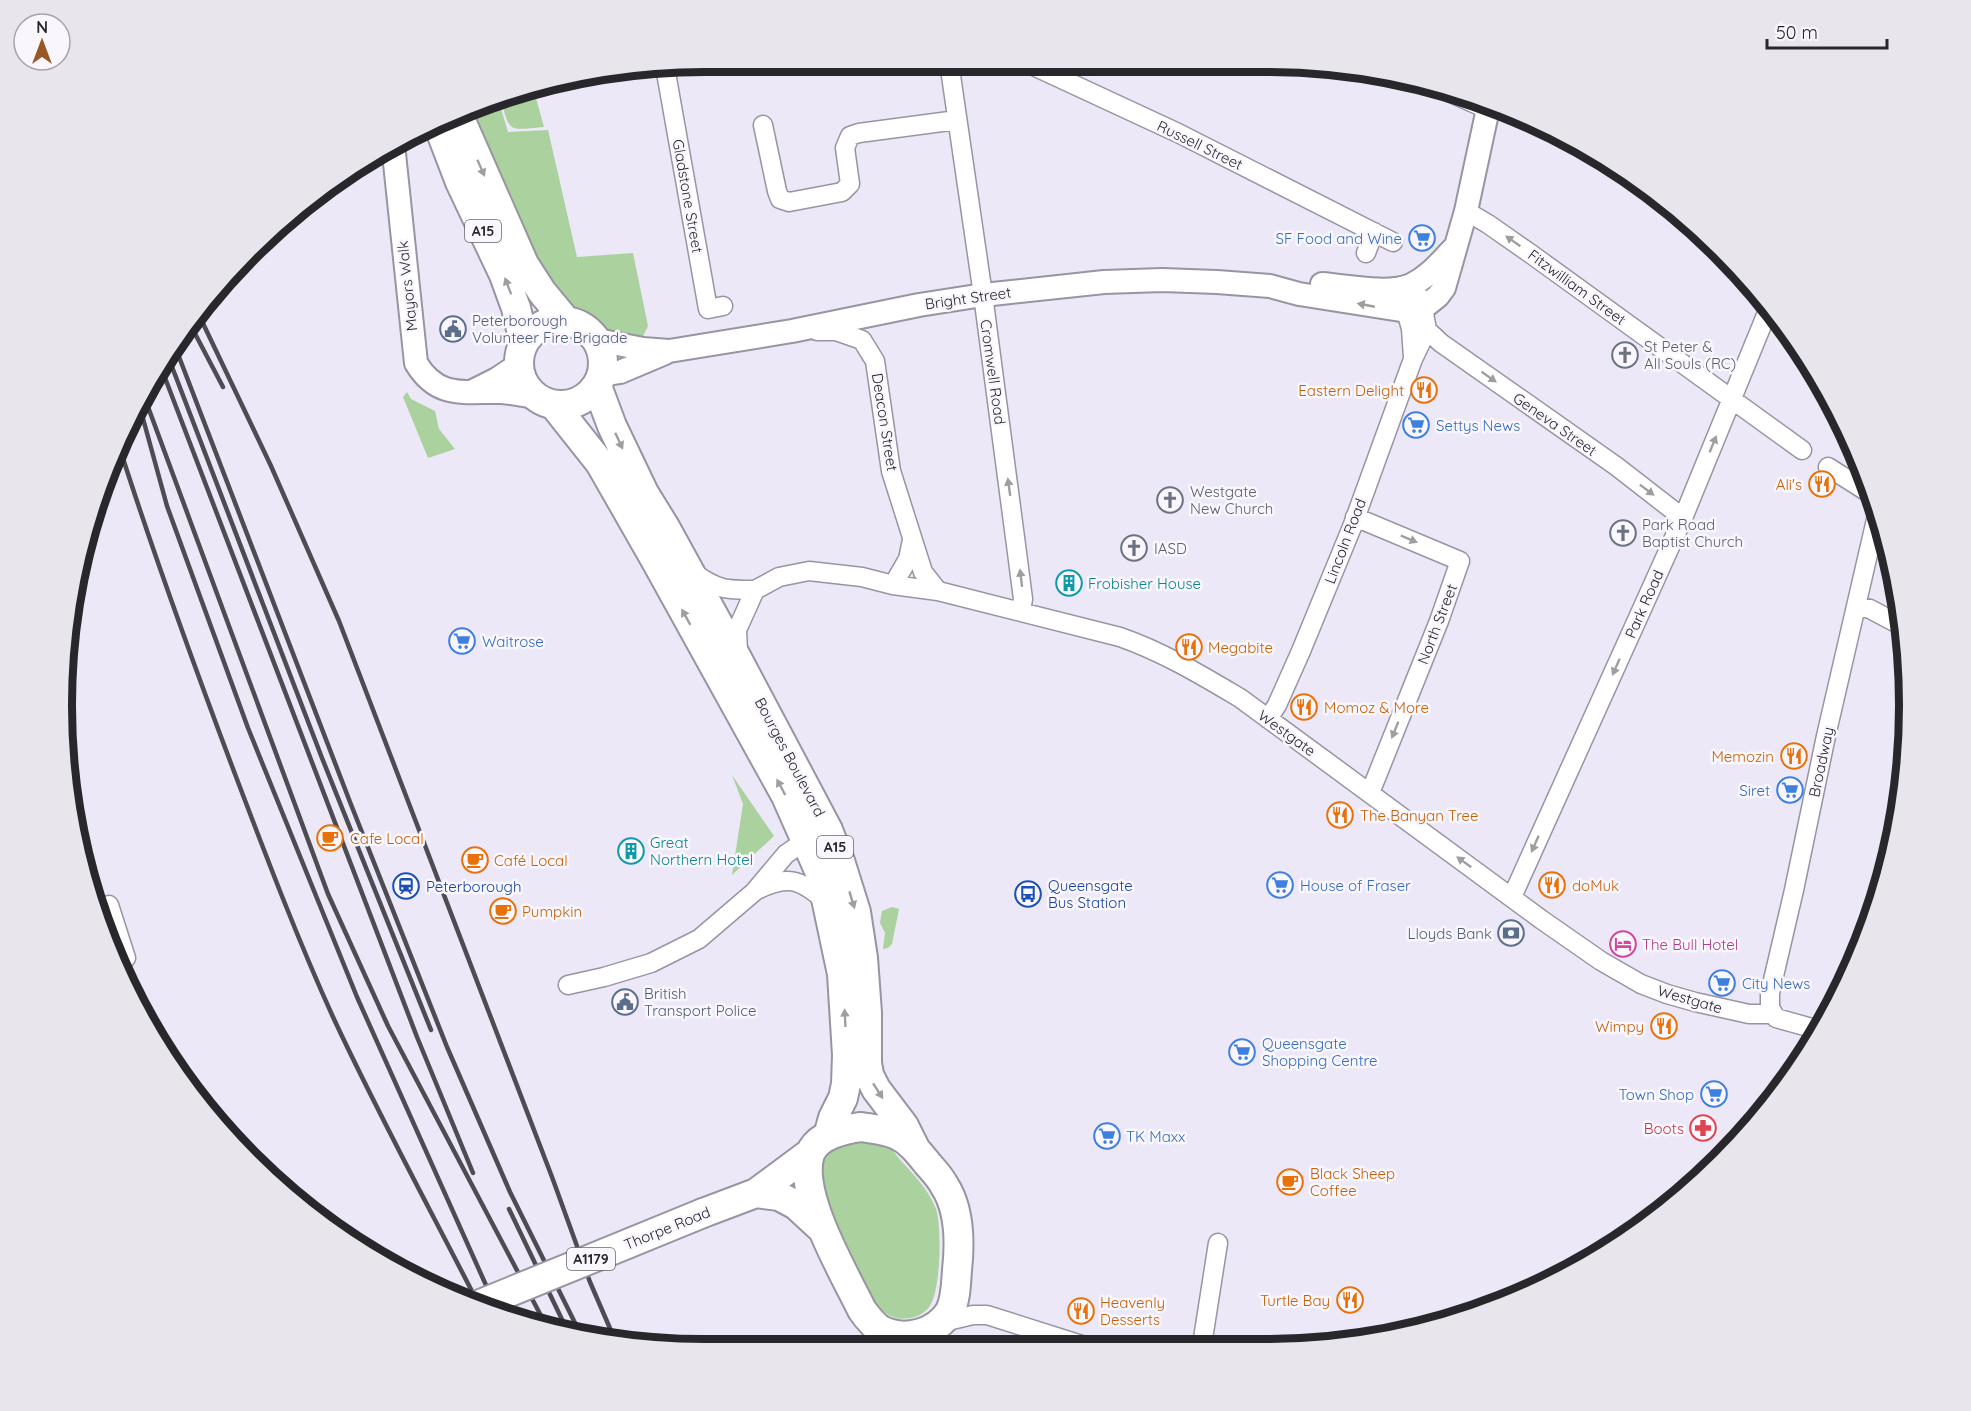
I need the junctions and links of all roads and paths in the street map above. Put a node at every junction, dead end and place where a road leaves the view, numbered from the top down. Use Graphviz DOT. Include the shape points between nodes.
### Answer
graph roads {
  1 [pos="950,72"];
  2 [pos="1047,72"];
  3 [pos="666,73"];
  4 [pos="1488,113"];
  5 [pos="957,120"];
  6 [pos="461,121"];
  7 [pos="763,124"];
  8 [pos="439,131"];
  9 [pos="394,154"];
  10 [pos="1466,211"];
  11 [pos="1374,232"];
  12 [pos="1393,242"];
  13 [pos="1456,245"];
  14 [pos="1366,253"];
  15 [pos="1270,286"];
  16 [pos="1406,286"];
  17 [pos="983,295"];
  18 [pos="723,306"];
  19 [pos="1415,309"];
  20 [pos="1765,317"];
  21 [pos="566,321"];
  22 [pos="1427,330"];
  23 [pos="792,331"];
  24 [pos="597,340"];
  25 [pos="669,351"];
  26 [pos="521,353"];
  27 [pos="1413,359"];
  28 [pos="599,381"];
  29 [pos="469,393"];
  30 [pos="1731,398"];
  31 [pos="545,401"];
  32 [pos="1802,450"];
  33 [pos="1828,467"];
  34 [pos="1860,487"];
  35 [pos="1355,517"];
  36 [pos="1683,518"];
  37 [pos="1874,531"];
  38 [pos="912,540"];
  39 [pos="685,566"];
  40 [pos="894,585"];
  41 [pos="755,590"];
  42 [pos="938,591"];
  43 [pos="1857,606"];
  44 [pos="1021,611"];
  45 [pos="1894,622"];
  46 [pos="738,660"];
  47 [pos="1268,719"];
  48 [pos="1370,793"];
  49 [pos="805,841"];
  50 [pos="840,861"];
  51 [pos="754,892"];
  52 [pos="1512,897"];
  53 [pos="826,902"];
  54 [pos="109,905"];
  55 [pos="110,919"];
  56 [pos="118,943"];
  57 [pos="126,957"];
  58 [pos="568,985"];
  59 [pos="1773,1014"];
  60 [pos="1810,1028"];
  61 [pos="819,1145"];
  62 [pos="915,1148"];
  63 [pos="756,1193"];
  64 [pos="823,1230"];
  65 [pos="1218,1243"];
  66 [pos="489,1300"];
  67 [pos="868,1318"];
  68 [pos="923,1335"];
  69 [pos="869,1339"];
  70 [pos="1063,1339"];
  71 [pos="1203,1339"];
  1 -- 5 [label="street, Cromwell Road"];
  2 -- 11 [label="street, Russell Street"];
  3 -- 18 [label="street, Gladstone Street" via="708,309"];
  4 -- 10 [label="street"];
  5 -- 7 [label="street" via="850,136 845,148 850,184 842,192 789,202 780,199 777,191"];
  5 -- 17 [label="street, Cromwell Road"];
  6 -- 21 [label="main road, A15, one-way" via="524,264"];
  26 -- 8 [label="main road, A15, one-way" via="516,308 504,275"];
  9 -- 29 [label="street, Mayors Walk" via="416,363 423,375 447,391"];
  10 -- 13 [label="street"];
  30 -- 10 [label="street, Fitzwilliam Street, one-way"];
  11 -- 12 [label="street, Russell Street"];
  11 -- 14 [label="street"];
  13 -- 16 [label="street" via="1425,276"];
  13 -- 19 [label="street" via="1444,288"];
  15 -- 16 [label="street, Bright Street"];
  15 -- 17 [label="street, Bright Street" via="1134,281"];
  19 -- 15 [label="street, Bright Street, one-way" via="1299,294"];
  16 -- 19 [label="street, Lincoln Road"];
  17 -- 23 [label="street, Bright Street"];
  44 -- 17 [label="street, Cromwell Road, one-way" via="1023,599"];
  19 -- 22 [label="street, Lincoln Road"];
  19 -- 27 [label="street, Lincoln Road"];
  20 -- 30 [label="street, Park Road"];
  21 -- 24 [label="main road, A15" via="583,327"];
  21 -- 26 [label="main road" via="554,321 532,332"];
  22 -- 27 [label="street, Lincoln Road"];
  22 -- 36 [label="street, Geneva Street, one-way"];
  23 -- 25 [label="street, Bright Street"];
  23 -- 38 [label="street, Deacon Street" via="836,331 862,340 875,361 891,471"];
  24 -- 25 [label="street, Bright Street"];
  24 -- 28 [label="main road, A15" via="604,363"];
  25 -- 28 [label="street, Bright Street"];
  26 -- 29 [label="street" via="497,379"];
  26 -- 31 [label="main road, A15" via="524,382"];
  27 -- 35 [label="street, Lincoln Road"];
  28 -- 31 [label="main road" via="578,402 567,405"];
  28 -- 39 [label="main road, Bourges Boulevard / A15, one-way" via="612,426"];
  29 -- 31 [label="street, Mayors Walk" via="504,392"];
  30 -- 32 [label="street, Fitzwilliam Street"];
  36 -- 30 [label="street, Park Road, one-way"];
  49 -- 31 [label="main road, Bourges Boulevard / A15, one-way" via="786,796 600,463"];
  33 -- 34 [label="street"];
  35 -- 47 [label="street, Lincoln Road" via="1302,651"];
  35 -- 48 [label="street, North Street, one-way" via="1460,561"];
  36 -- 52 [label="street, Park Road, one-way"];
  37 -- 43 [label="street, Broadway"];
  38 -- 40 [label="street" via="908,559"];
  38 -- 42 [label="street, Deacon Street" via="923,572"];
  39 -- 41 [label="street, Westgate" via="725,590"];
  39 -- 46 [label="main road, Bourges Boulevard / A15"];
  40 -- 41 [label="street, Westgate" via="862,577 797,572"];
  40 -- 42 [label="street, Westgate"];
  41 -- 46 [label="street" via="737,630"];
  42 -- 44 [label="street, Westgate"];
  43 -- 45 [label="street"];
  43 -- 59 [label="street, Broadway" via="1770,993"];
  44 -- 47 [label="street, Westgate" via="1148,647 1189,667"];
  46 -- 50 [label="main road, Bourges Boulevard / A15" via="828,830"];
  47 -- 48 [label="street, Westgate"];
  52 -- 48 [label="street, Westgate, one-way"];
  49 -- 50 [label="street" via="829,850"];
  49 -- 51 [label="street" via="777,864"];
  49 -- 53 [label="main road, Bourges Boulevard / A15" via="821,875"];
  50 -- 62 [label="main road, Bourges Boulevard / A15, one-way" via="863,958 869,1075"];
  51 -- 53 [label="street" via="768,884 793,881 810,887"];
  51 -- 58 [label="street" via="699,939 651,963"];
  52 -- 59 [label="street, Westgate" via="1601,961 1641,984 1695,1002 1749,1014"];
  61 -- 53 [label="main road, Bourges Boulevard / A15, one-way" via="843,1098 847,1055 842,974"];
  54 -- 55 [label="street"];
  56 -- 57 [label="street"];
  59 -- 60 [label="street" via="1780,1021"];
  61 -- 62 [label="main road" via="845,1129 861,1127 899,1136"];
  61 -- 63 [label="main road, Thorpe Road / A1179"];
  61 -- 64 [label="main road" via="809,1184"];
  62 -- 68 [label="main road" via="945,1185 955,1209 958,1238 956,1289 950,1311"];
  63 -- 64 [label="main road" via="779,1196 796,1205"];
  63 -- 66 [label="main road, Thorpe Road / A1179, bridge"];
  64 -- 67 [label="main road"];
  65 -- 71 [label="street"];
  67 -- 68 [label="main road" via="892,1334"];
  67 -- 69 [label="main road"];
  68 -- 70 [label="street" via="973,1315 987,1315"];
}
